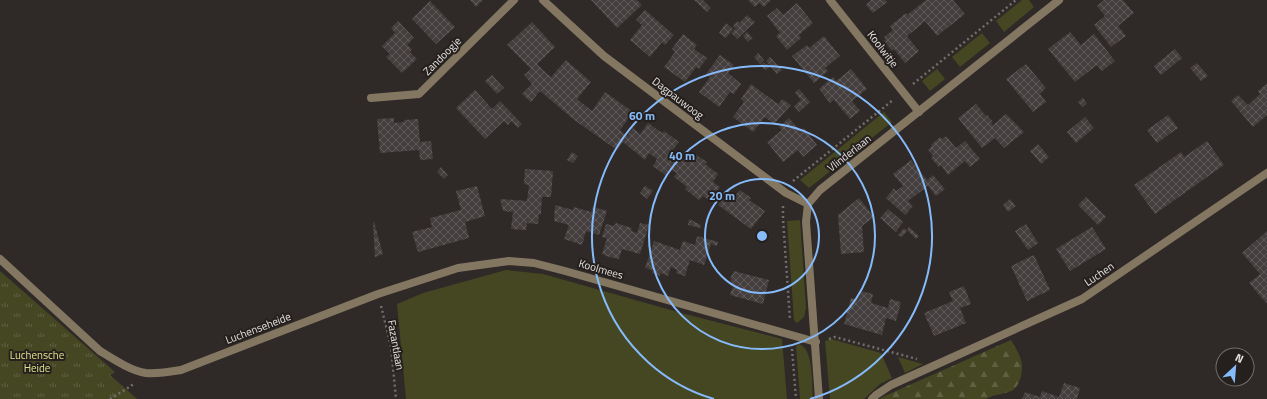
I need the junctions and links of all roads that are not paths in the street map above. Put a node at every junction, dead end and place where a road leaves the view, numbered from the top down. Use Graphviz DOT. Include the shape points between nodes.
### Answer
graph roads {
  1 [pos="514,0"];
  2 [pos="543,0"];
  3 [pos="830,0"];
  4 [pos="1059,0"];
  5 [pos="371,98"];
  6 [pos="919,112"];
  7 [pos="1266,175"];
  8 [pos="808,204"];
  9 [pos="0,258"];
  10 [pos="378,294"];
  11 [pos="816,342"];
  12 [pos="819,399"];
  13 [pos="872,399"];
  1 -- 5 [label="street, Zandoogje" via="419,94"];
  2 -- 8 [label="street, Dagpauwoog" via="604,56 786,193"];
  3 -- 6 [label="street, Koolwitje"];
  4 -- 6 [label="street, Vlinderlaan"];
  6 -- 8 [label="street, Vlinderlaan" via="820,190"];
  7 -- 13 [label="street, Luchen" via="1082,299 891,385"];
  8 -- 11 [label="street" via="806,222"];
  9 -- 10 [label="street, Luchenseheide" via="100,351 119,363 144,372 181,370"];
  10 -- 11 [label="street, Koolmees" via="458,268 509,261 534,262"];
  11 -- 12 [label="street"];
}
